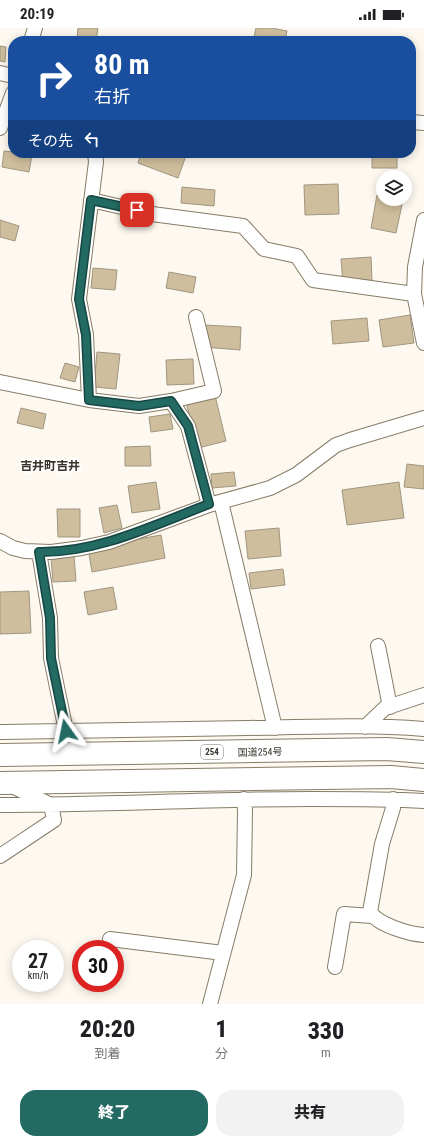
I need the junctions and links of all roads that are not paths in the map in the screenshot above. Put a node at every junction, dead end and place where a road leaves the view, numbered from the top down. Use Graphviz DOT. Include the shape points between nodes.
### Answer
graph roads {
  1 [pos="8,106"];
  2 [pos="0,128"];
  3 [pos="96,158"];
  4 [pos="91,200"];
  5 [pos="424,220"];
  6 [pos="414,294"];
  7 [pos="196,317"];
  8 [pos="424,343"];
  9 [pos="0,382"];
  10 [pos="89,400"];
  11 [pos="171,401"];
  12 [pos="424,418"];
  13 [pos="215,503"];
  14 [pos="0,542"];
  15 [pos="39,552"];
  16 [pos="378,646"];
  17 [pos="424,695"];
  18 [pos="387,708"];
  19 [pos="388,726"];
  20 [pos="275,728"];
  21 [pos="365,728"];
  22 [pos="424,729"];
  23 [pos="66,731"];
  24 [pos="0,732"];
  25 [pos="424,752"];
  26 [pos="0,755"];
  27 [pos="424,780"];
  28 [pos="3,783"];
  29 [pos="244,799"];
  30 [pos="389,799"];
  31 [pos="424,801"];
  32 [pos="0,805"];
  33 [pos="51,805"];
  34 [pos="0,856"];
  35 [pos="372,916"];
  36 [pos="424,935"];
  37 [pos="110,939"];
  38 [pos="223,954"];
  39 [pos="335,967"];
  40 [pos="210,1004"];
  1 -- 2 [label="street"];
  3 -- 4 [label="street"];
  4 -- 6 [label="street" via="152,214 244,226 264,249 297,256 313,280"];
  4 -- 10 [label="street" via="79,299 86,335"];
  5 -- 6 [label="street" via="415,267"];
  6 -- 8 [label="street"];
  7 -- 11 [label="street" via="214,391"];
  9 -- 10 [label="street"];
  10 -- 11 [label="street" via="139,406"];
  11 -- 13 [label="street" via="188,426"];
  12 -- 13 [label="street" via="336,445 285,481 270,488"];
  13 -- 15 [label="street" via="109,542 63,551"];
  13 -- 20 [label="street"];
  14 -- 15 [label="street" via="13,548"];
  15 -- 23 [label="street" via="50,618 51,658"];
  16 -- 18 [label="street"];
  17 -- 18 [label="street"];
  18 -- 19 [label="street"];
  18 -- 21 [label="street"];
  19 -- 21 [label="street"];
  19 -- 22 [label="street"];
  20 -- 21 [label="street"];
  20 -- 23 [label="street"];
  23 -- 24 [label="street"];
  25 -- 26 [label="highway, 国道254号 / 254" via="387,749"];
  27 -- 28 [label="highway" via="391,777"];
  27 -- 30 [label="street"];
  28 -- 33 [label="street"];
  29 -- 30 [label="street"];
  29 -- 33 [label="street"];
  29 -- 38 [label="street" via="244,875"];
  30 -- 31 [label="street"];
  30 -- 35 [label="street" via="393,808 382,844 370,912"];
  32 -- 33 [label="street"];
  33 -- 34 [label="street" via="54,820"];
  35 -- 36 [label="street" via="397,930"];
  35 -- 39 [label="street" via="344,914"];
  37 -- 38 [label="street"];
  38 -- 40 [label="street"];
}
